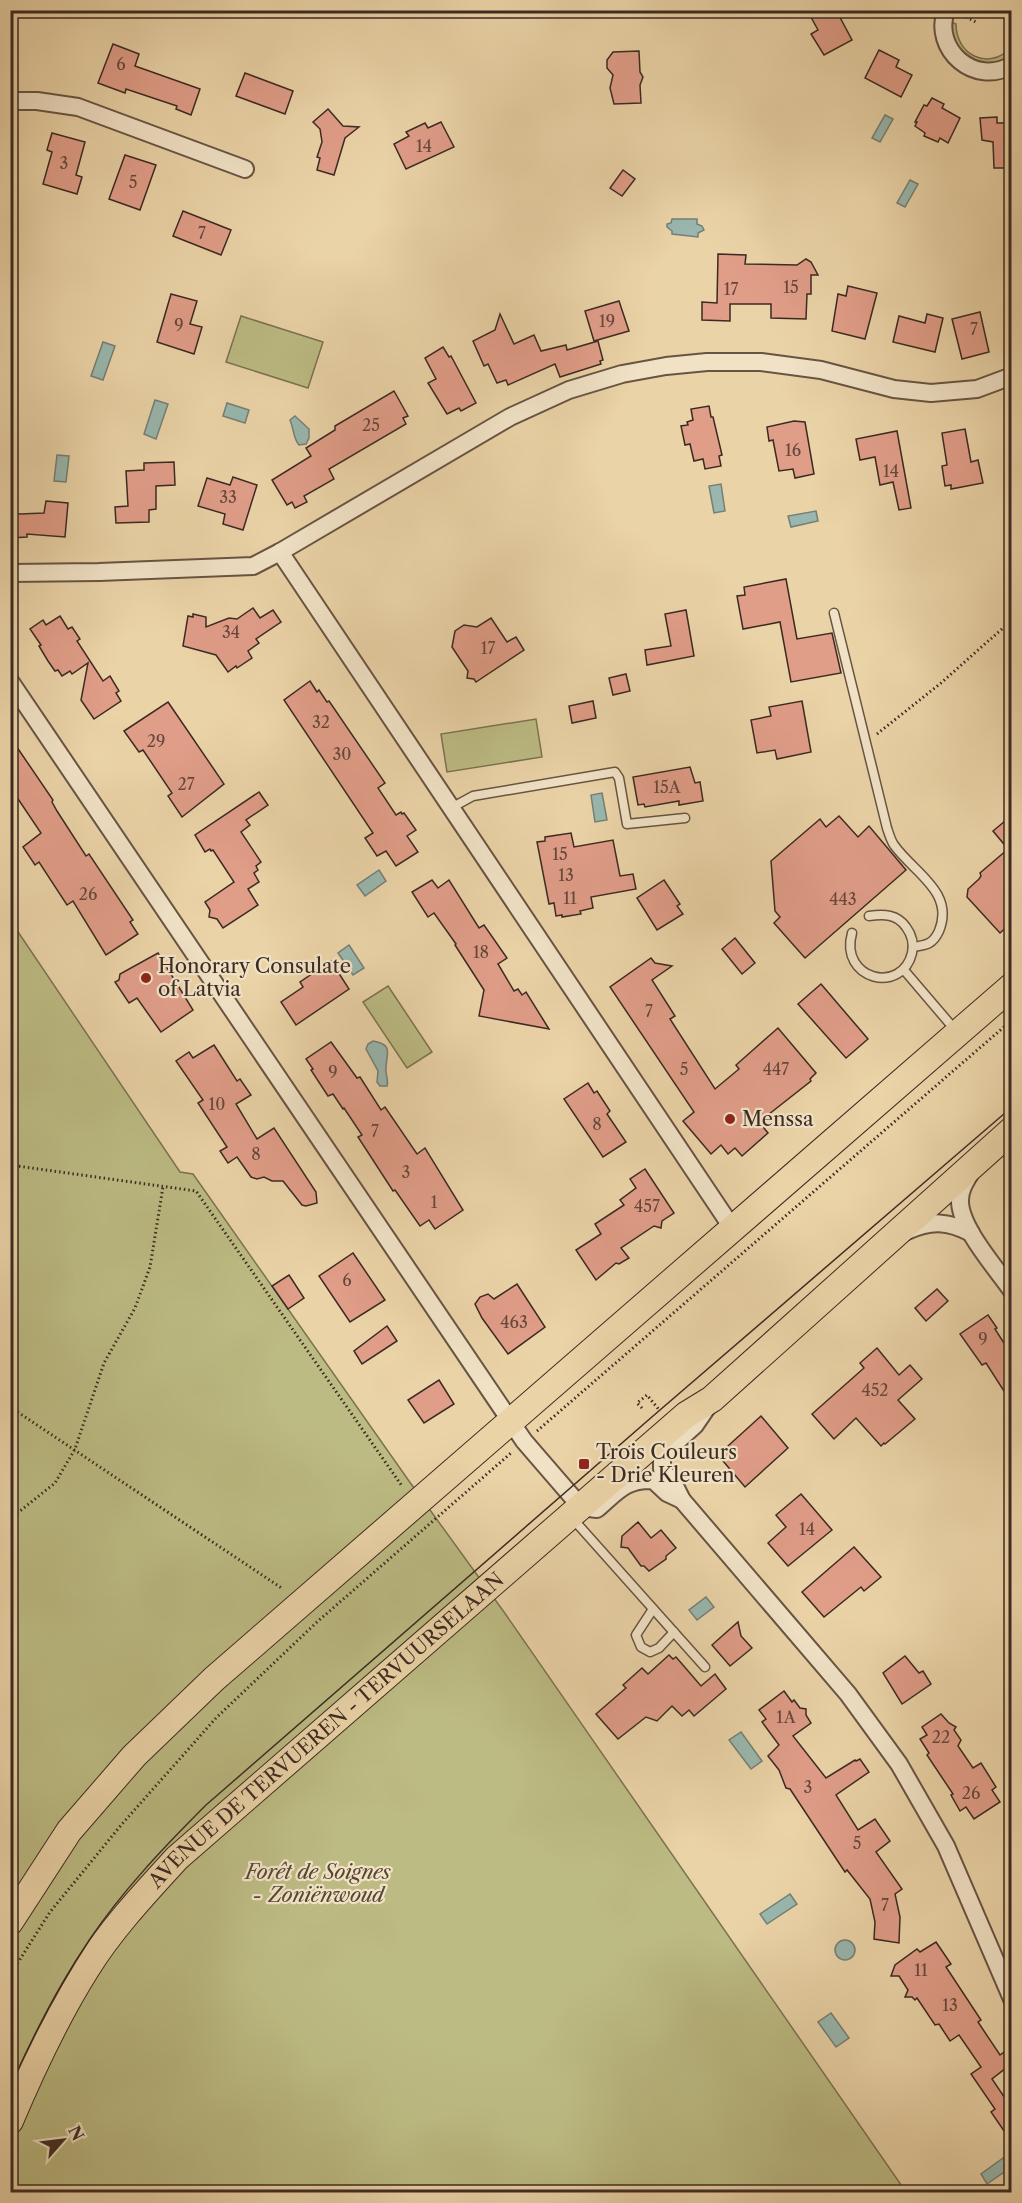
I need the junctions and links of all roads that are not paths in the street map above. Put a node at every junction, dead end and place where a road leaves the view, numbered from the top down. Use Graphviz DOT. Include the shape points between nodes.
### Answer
graph roads {
  1 [pos="957,13"];
  2 [pos="1011,65"];
  3 [pos="10,102"];
  4 [pos="245,169"];
  5 [pos="1011,376"];
  6 [pos="280,552"];
  7 [pos="10,573"];
  8 [pos="834,613"];
  9 [pos="10,681"];
  10 [pos="451,808"];
  11 [pos="685,818"];
  12 [pos="869,916"];
  13 [pos="852,933"];
  14 [pos="913,947"];
  15 [pos="904,970"];
  16 [pos="1011,986"];
  17 [pos="957,1032"];
  18 [pos="1011,1130"];
  19 [pos="979,1158"];
  20 [pos="733,1229"];
  21 [pos="971,1233"];
  22 [pos="887,1241"];
  23 [pos="1011,1291"];
  24 [pos="712,1399"];
  25 [pos="518,1432"];
  26 [pos="681,1500"];
  27 [pos="576,1511"];
  28 [pos="653,1609"];
  29 [pos="674,1632"];
  30 [pos="705,1667"];
  31 [pos="10,1922"];
  32 [pos="1011,1999"];
  33 [pos="10,2121"];
  1 -- 2 [label="street" via="942,28 947,47 959,62 987,72"];
  3 -- 4 [label="street" via="78,107"];
  5 -- 6 [label="street" via="976,389 931,393 894,389 822,370 760,362 697,363 622,375 569,390 510,417"];
  6 -- 7 [label="street" via="253,566"];
  6 -- 10 [label="street"];
  8 -- 14 [label="lane" via="887,828 893,844 941,899 943,914 935,940"];
  9 -- 25 [label="street"];
  10 -- 11 [label="lane" via="473,796 615,772 627,824"];
  10 -- 20 [label="street"];
  12 -- 14 [label="lane" via="893,916 903,923 911,934"];
  13 -- 15 [label="lane" via="851,957 858,969 879,978"];
  14 -- 15 [label="lane"];
  15 -- 17 [label="lane"];
  16 -- 17 [label="main road"];
  17 -- 20 [label="main road"];
  18 -- 19 [label="main road, AVENUE DE TERVUEREN - TERVUURSELAAN"];
  19 -- 21 [label="street" via="963,1186 960,1202"];
  19 -- 22 [label="main road, AVENUE DE TERVUEREN - TERVUURSELAAN"];
  20 -- 25 [label="main road"];
  21 -- 22 [label="street" via="948,1223 933,1222"];
  21 -- 23 [label="street"];
  22 -- 24 [label="main road, AVENUE DE TERVUEREN - TERVUURSELAAN"];
  24 -- 26 [label="street" via="695,1425 662,1455 662,1469"];
  24 -- 27 [label="main road, AVENUE DE TERVUEREN - TERVUURSELAAN" via="686,1415"];
  25 -- 27 [label="street"];
  25 -- 31 [label="main road" via="415,1505 214,1679 134,1756 69,1831"];
  26 -- 27 [label="street" via="653,1480 642,1480 627,1483 597,1509"];
  26 -- 32 [label="street" via="848,1694 899,1764 946,1846"];
  27 -- 28 [label="lane"];
  27 -- 33 [label="main road, AVENUE DE TERVUEREN - TERVUURSELAAN" via="177,1858 128,1911 87,1967 29,2075"];
  28 -- 29 [label="lane"];
  28 -- 29 [label="lane" via="636,1635 641,1647 650,1652 659,1648"];
  29 -- 30 [label="lane"];
}
